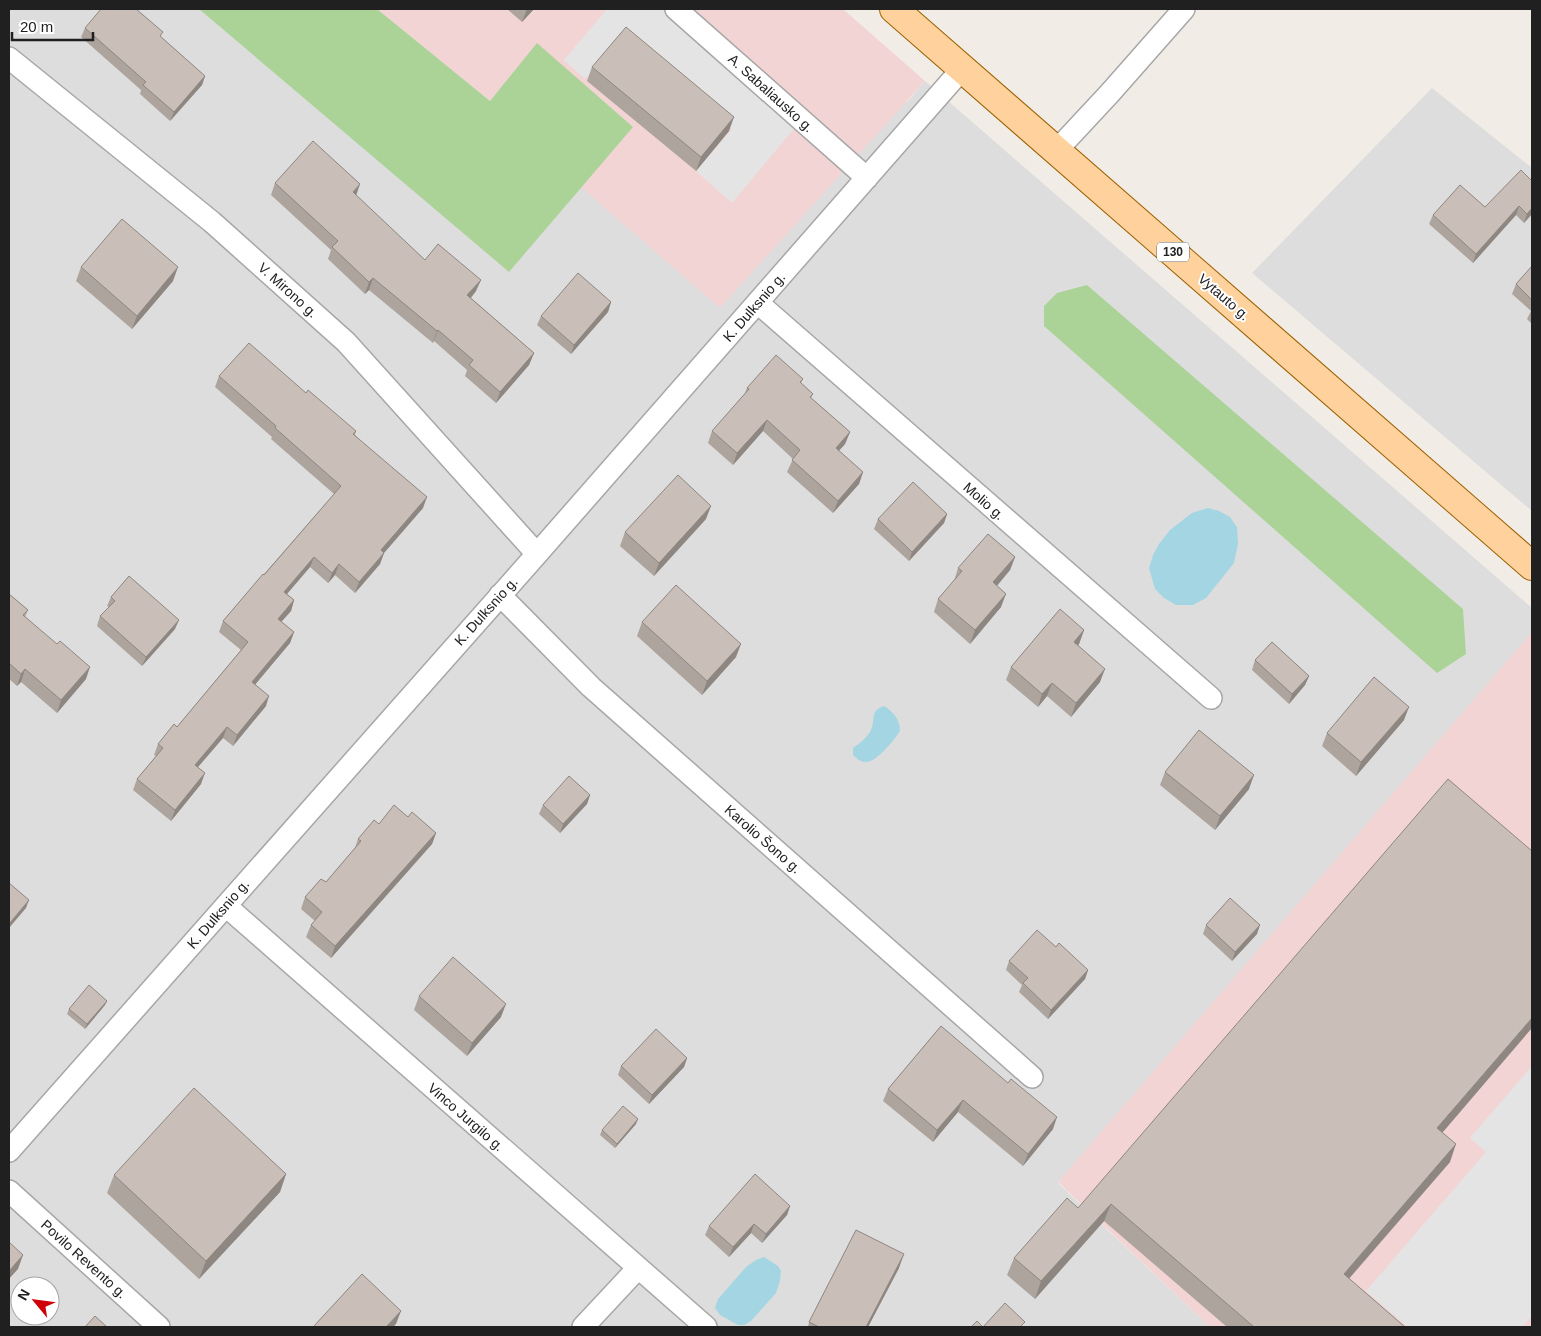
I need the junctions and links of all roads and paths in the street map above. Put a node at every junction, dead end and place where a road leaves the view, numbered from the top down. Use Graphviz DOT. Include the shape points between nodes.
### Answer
graph roads {
  1 [pos="676,9"];
  2 [pos="894,9"];
  3 [pos="1184,9"];
  4 [pos="9,58"];
  5 [pos="962,69"];
  6 [pos="1056,150"];
  7 [pos="866,178"];
  8 [pos="758,303"];
  9 [pos="537,554"];
  10 [pos="1532,566"];
  11 [pos="500,595"];
  12 [pos="1211,698"];
  13 [pos="226,906"];
  14 [pos="1032,1077"];
  15 [pos="9,1151"];
  16 [pos="9,1191"];
  17 [pos="638,1268"];
  18 [pos="159,1327"];
  19 [pos="583,1327"];
  20 [pos="706,1327"];
  1 -- 7 [label="street, A. Sabaliausko g."];
  2 -- 5 [label="main road, Vytauto g. / 130"];
  3 -- 6 [label="street"];
  4 -- 9 [label="street, V. Mirono g." via="212,222 346,342"];
  5 -- 6 [label="main road, Vytauto g. / 130"];
  5 -- 7 [label="street, K. Dulksnio g."];
  6 -- 10 [label="main road, Vytauto g. / 130"];
  7 -- 8 [label="street, K. Dulksnio g."];
  8 -- 9 [label="street, K. Dulksnio g."];
  8 -- 12 [label="street, Molio g."];
  9 -- 11 [label="street, K. Dulksnio g."];
  11 -- 13 [label="street, K. Dulksnio g."];
  11 -- 14 [label="street, Karolio Šono g." via="591,687"];
  13 -- 15 [label="street, K. Dulksnio g."];
  13 -- 17 [label="street, Vinco Jurgilo g."];
  16 -- 18 [label="street, Povilo Revento g."];
  17 -- 19 [label="street"];
  17 -- 20 [label="street, Vinco Jurgilo g."];
}
